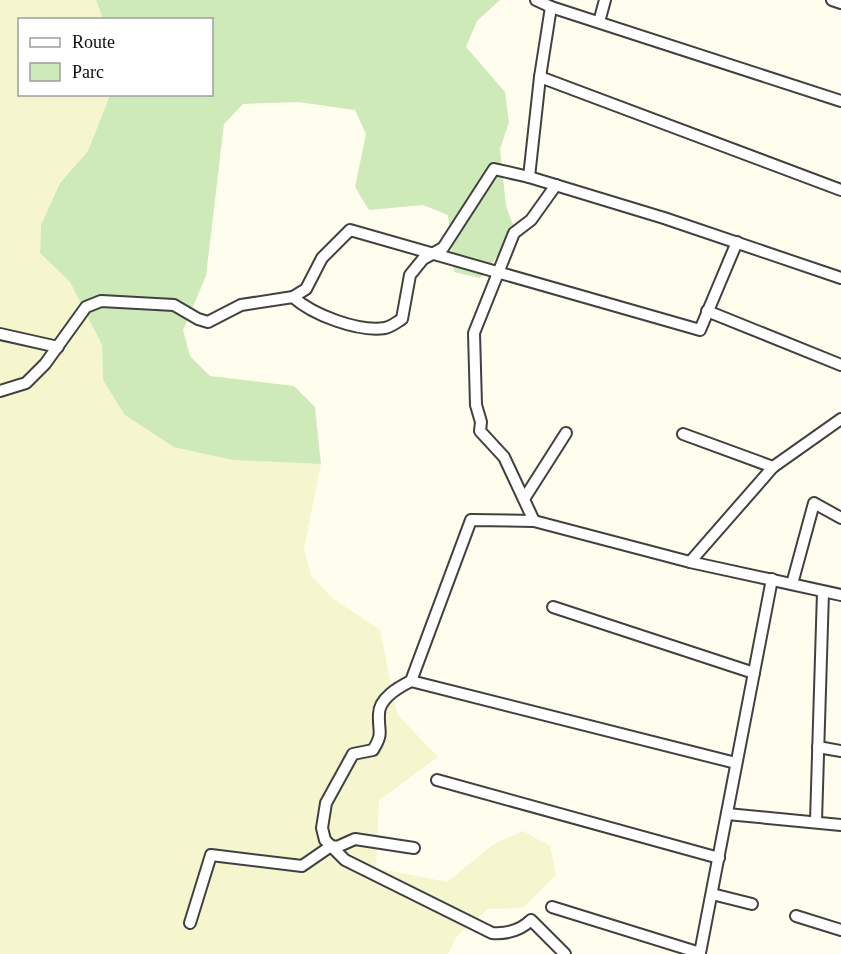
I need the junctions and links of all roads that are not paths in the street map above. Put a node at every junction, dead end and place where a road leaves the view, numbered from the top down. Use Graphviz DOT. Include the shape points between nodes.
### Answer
graph roads {
  1 [pos="536,0"];
  2 [pos="605,0"];
  3 [pos="832,0"];
  4 [pos="841,3"];
  5 [pos="551,7"];
  6 [pos="600,22"];
  7 [pos="540,77"];
  8 [pos="841,101"];
  9 [pos="529,177"];
  10 [pos="556,185"];
  11 [pos="841,190"];
  12 [pos="737,242"];
  13 [pos="434,252"];
  14 [pos="499,272"];
  15 [pos="841,278"];
  16 [pos="293,297"];
  17 [pos="707,310"];
  18 [pos="0,334"];
  19 [pos="58,346"];
  20 [pos="841,365"];
  21 [pos="0,391"];
  22 [pos="841,419"];
  23 [pos="566,433"];
  24 [pos="683,434"];
  25 [pos="774,467"];
  26 [pos="524,499"];
  27 [pos="841,518"];
  28 [pos="534,521"];
  29 [pos="690,562"];
  30 [pos="772,579"];
  31 [pos="792,584"];
  32 [pos="824,592"];
  33 [pos="841,595"];
  34 [pos="553,607"];
  35 [pos="754,673"];
  36 [pos="411,681"];
  37 [pos="818,747"];
  38 [pos="841,751"];
  39 [pos="736,763"];
  40 [pos="437,780"];
  41 [pos="728,814"];
  42 [pos="816,821"];
  43 [pos="841,825"];
  44 [pos="331,846"];
  45 [pos="414,848"];
  46 [pos="719,858"];
  47 [pos="712,894"];
  48 [pos="752,904"];
  49 [pos="552,907"];
  50 [pos="796,916"];
  51 [pos="190,923"];
  52 [pos="841,930"];
  53 [pos="565,954"];
  1 -- 5 [label="street"];
  2 -- 6 [label="street"];
  3 -- 4 [label="street"];
  5 -- 6 [label="street"];
  5 -- 7 [label="street"];
  6 -- 8 [label="street"];
  7 -- 9 [label="street"];
  7 -- 11 [label="street"];
  9 -- 10 [label="street"];
  9 -- 13 [label="street" via="494,169 443,248"];
  10 -- 12 [label="street"];
  10 -- 14 [label="street" via="531,220 514,233"];
  12 -- 15 [label="street"];
  12 -- 17 [label="street"];
  13 -- 14 [label="street"];
  13 -- 16 [label="street" via="350,230 322,258 306,289"];
  13 -- 16 [label="street" via="410,275 402,319 387,328 359,327 305,308"];
  14 -- 17 [label="street" via="700,330"];
  14 -- 26 [label="street" via="474,333 476,405 480,431 504,457"];
  16 -- 19 [label="street" via="241,305 208,322 174,305 101,301 86,307"];
  17 -- 20 [label="street"];
  18 -- 19 [label="street"];
  19 -- 21 [label="street" via="26,383"];
  22 -- 25 [label="street"];
  23 -- 26 [label="street"];
  24 -- 25 [label="street"];
  25 -- 29 [label="street"];
  26 -- 28 [label="street"];
  27 -- 31 [label="street" via="814,503"];
  28 -- 29 [label="street"];
  28 -- 36 [label="street" via="471,520"];
  29 -- 30 [label="street"];
  30 -- 31 [label="street"];
  30 -- 35 [label="street"];
  31 -- 32 [label="street"];
  32 -- 33 [label="street"];
  32 -- 37 [label="street"];
  34 -- 35 [label="street"];
  35 -- 39 [label="street"];
  36 -- 39 [label="street"];
  36 -- 44 [label="street" via="392,691 379,711 381,738 373,750 354,754 326,802 322,828"];
  37 -- 38 [label="street"];
  37 -- 42 [label="street"];
  39 -- 41 [label="street"];
  40 -- 46 [label="street"];
  41 -- 42 [label="street"];
  41 -- 46 [label="street"];
  42 -- 43 [label="street"];
  44 -- 45 [label="street" via="355,839"];
  44 -- 51 [label="street" via="302,866 211,855"];
  44 -- 53 [label="street" via="345,860 492,933 507,933 531,920"];
  46 -- 47 [label="street"];
  47 -- 48 [label="street"];
  47 -- 49 [label="street" via="700,953"];
  50 -- 52 [label="street"];
}
